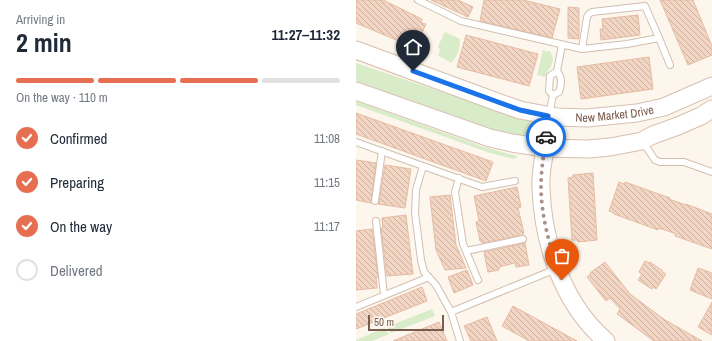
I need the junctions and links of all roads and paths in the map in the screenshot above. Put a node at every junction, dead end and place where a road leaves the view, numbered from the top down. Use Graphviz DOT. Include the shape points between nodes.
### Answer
graph roads {
  1 [pos="418,0"];
  2 [pos="659,38"];
  3 [pos="562,45"];
  4 [pos="582,49"];
  5 [pos="356,50"];
  6 [pos="670,65"];
  7 [pos="556,71"];
  8 [pos="712,86"];
  9 [pos="356,91"];
  10 [pos="553,95"];
  11 [pos="712,110"];
  12 [pos="548,116"];
  13 [pos="642,141"];
  14 [pos="356,142"];
  15 [pos="545,148"];
  16 [pos="382,151"];
  17 [pos="423,166"];
  18 [pos="712,172"];
  19 [pos="459,178"];
  20 [pos="515,181"];
  21 [pos="375,201"];
  22 [pos="376,221"];
  23 [pos="523,239"];
  24 [pos="466,251"];
  25 [pos="557,268"];
  26 [pos="429,277"];
  27 [pos="478,280"];
  28 [pos="384,295"];
  29 [pos="356,307"];
  30 [pos="450,312"];
  31 [pos="460,341"];
  32 [pos="606,341"];
  1 -- 3 [label="lane" via="461,21"];
  2 -- 4 [label="lane"];
  2 -- 4 [label="lane" via="645,6 592,12 587,17"];
  2 -- 6 [label="lane"];
  3 -- 4 [label="lane"];
  3 -- 7 [label="lane"];
  5 -- 12 [label="street, New Market Drive" via="520,110"];
  7 -- 10 [label="lane" via="550,76 549,91"];
  7 -- 10 [label="lane" via="561,82 558,92"];
  8 -- 12 [label="street, New Market Drive" via="664,107 637,113 587,118"];
  9 -- 15 [label="street, New Market Drive" via="490,138"];
  10 -- 12 [label="lane"];
  11 -- 13 [label="street, New Market Drive"];
  12 -- 15 [label="street"];
  13 -- 15 [label="street, New Market Drive" via="588,149"];
  13 -- 18 [label="lane" via="655,160 684,162"];
  14 -- 16 [label="lane"];
  15 -- 25 [label="street" via="541,188 547,235"];
  16 -- 17 [label="lane"];
  16 -- 21 [label="lane"];
  17 -- 19 [label="lane"];
  17 -- 26 [label="lane" via="416,190 415,212 421,260 424,272"];
  19 -- 20 [label="lane" via="482,186"];
  19 -- 24 [label="lane" via="455,192"];
  22 -- 28 [label="lane"];
  23 -- 24 [label="lane"];
  24 -- 27 [label="lane"];
  25 -- 30 [label="lane"];
  25 -- 32 [label="street" via="570,298 582,316"];
  26 -- 28 [label="lane"];
  26 -- 30 [label="lane"];
  28 -- 29 [label="lane"];
  30 -- 31 [label="lane"];
}
